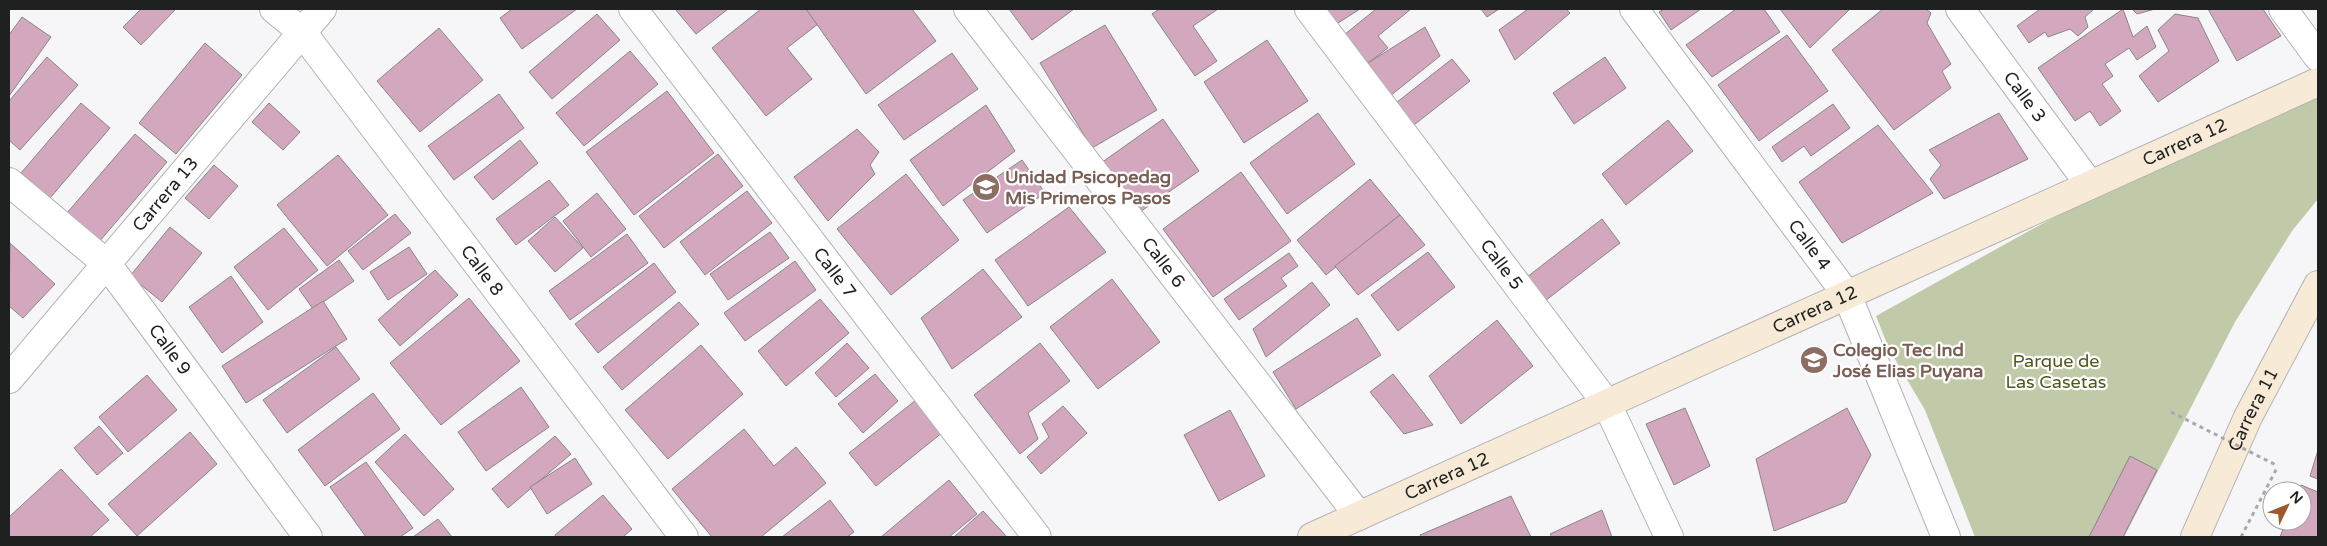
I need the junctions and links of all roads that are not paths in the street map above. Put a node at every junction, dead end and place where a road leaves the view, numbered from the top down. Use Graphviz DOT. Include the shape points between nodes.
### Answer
graph roads {
  1 [pos="274,9"];
  2 [pos="322,9"];
  3 [pos="633,9"];
  4 [pos="968,9"];
  5 [pos="1309,9"];
  6 [pos="1634,9"];
  7 [pos="1960,9"];
  8 [pos="2283,9"];
  9 [pos="302,32"];
  10 [pos="2318,57"];
  11 [pos="2318,82"];
  12 [pos="9,182"];
  13 [pos="2090,185"];
  14 [pos="107,264"];
  15 [pos="2318,285"];
  16 [pos="1847,295"];
  17 [pos="9,379"];
  18 [pos="1607,404"];
  19 [pos="1359,516"];
  20 [pos="308,537"];
  21 [pos="684,537"];
  22 [pos="1037,537"];
  23 [pos="1312,537"];
  24 [pos="1669,537"];
  25 [pos="1946,537"];
  26 [pos="2195,537"];
  1 -- 9 [label="street, Calle 8"];
  2 -- 9 [label="street, Carrera 13"];
  3 -- 22 [label="street, Calle 7"];
  4 -- 19 [label="street, Calle 6"];
  5 -- 18 [label="street, Calle 5"];
  6 -- 16 [label="street, Calle 4"];
  7 -- 13 [label="street, Calle 3"];
  8 -- 10 [label="street"];
  9 -- 14 [label="street, Carrera 13"];
  9 -- 21 [label="street, Calle 8"];
  11 -- 13 [label="street, Carrera 12"];
  12 -- 14 [label="street, Calle 9"];
  13 -- 16 [label="street, Carrera 12"];
  14 -- 17 [label="street, Carrera 13"];
  14 -- 20 [label="street, Calle 9"];
  15 -- 26 [label="street, Carrera 11" via="2248,417"];
  16 -- 18 [label="street, Carrera 12"];
  16 -- 25 [label="street, Calle 4"];
  18 -- 19 [label="street, Carrera 12"];
  18 -- 24 [label="street, Calle 5"];
  19 -- 23 [label="street, Carrera 12"];
}
